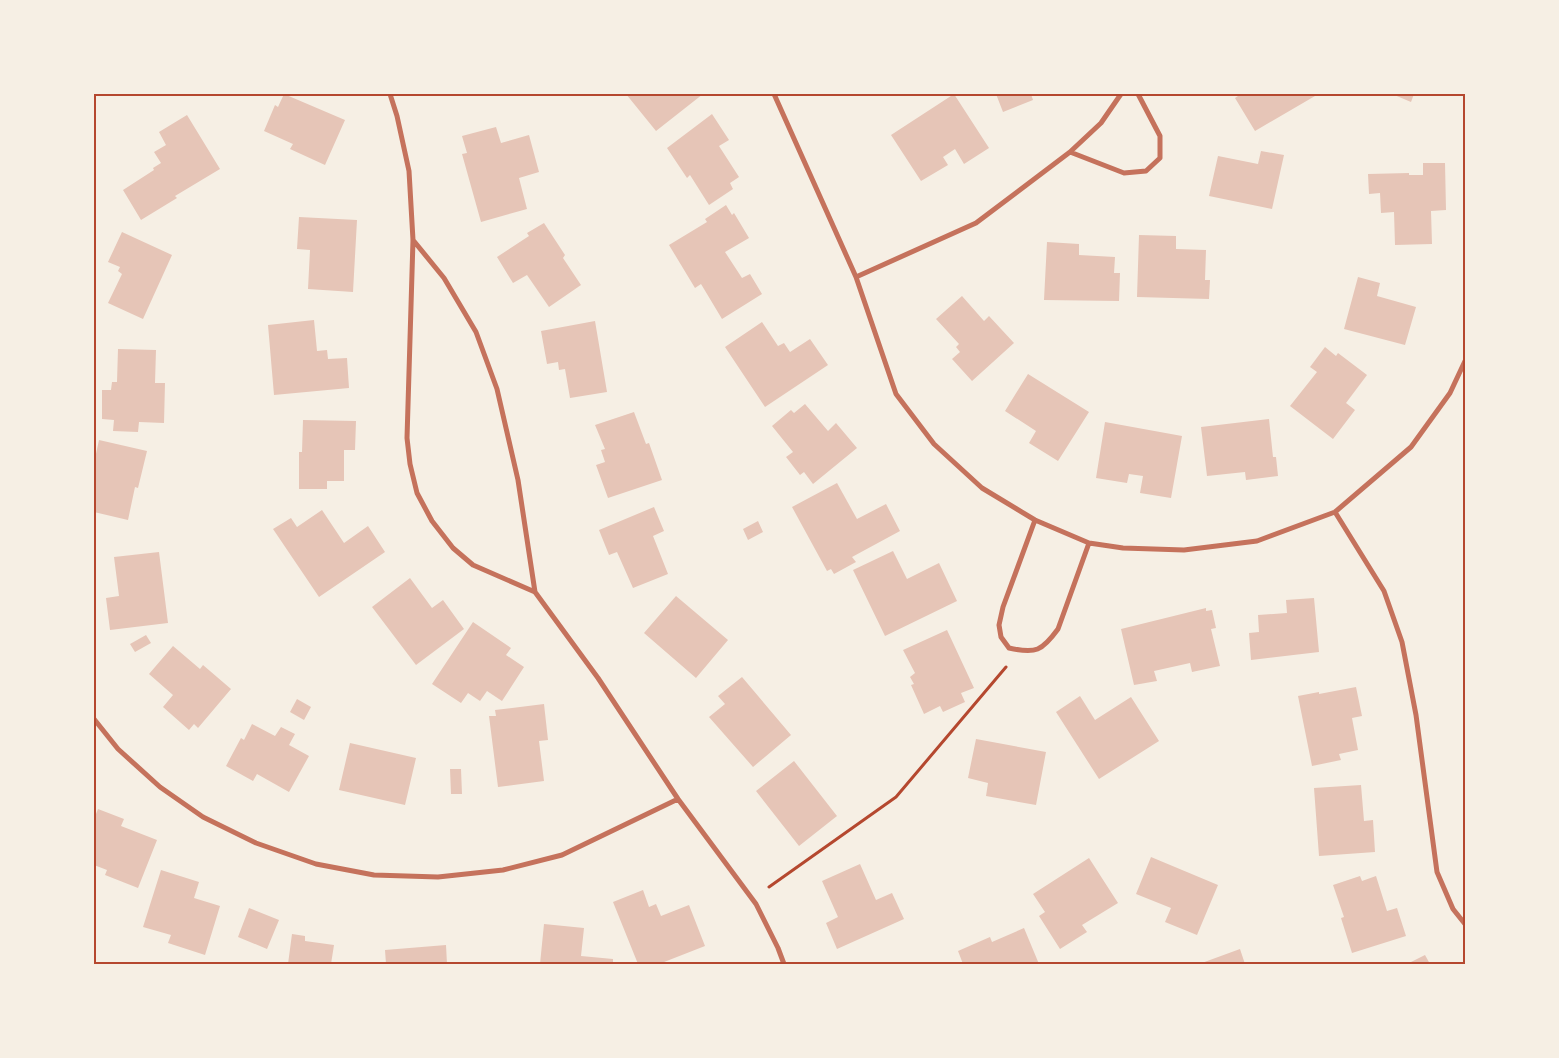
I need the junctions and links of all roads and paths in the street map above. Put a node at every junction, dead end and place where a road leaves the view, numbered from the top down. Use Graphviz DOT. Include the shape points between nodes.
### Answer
graph roads {
  1 [pos="390,94"];
  2 [pos="774,94"];
  3 [pos="1121,94"];
  4 [pos="1138,94"];
  5 [pos="1070,152"];
  6 [pos="413,240"];
  7 [pos="856,277"];
  8 [pos="1465,361"];
  9 [pos="1335,512"];
  10 [pos="1035,520"];
  11 [pos="1089,543"];
  12 [pos="535,592"];
  13 [pos="1006,667"];
  14 [pos="94,719"];
  15 [pos="678,799"];
  16 [pos="768,887"];
  17 [pos="1465,924"];
  18 [pos="784,964"];
  1 -- 6 [label="street" via="409,171"];
  2 -- 7 [label="street"];
  3 -- 5 [label="street" via="1101,123"];
  4 -- 5 [label="street" via="1160,136 1160,158 1146,171 1124,173"];
  5 -- 7 [label="street" via="976,223"];
  6 -- 12 [label="street" via="444,278 476,332 497,389 518,480"];
  6 -- 12 [label="street" via="407,438 417,493 432,521 453,548 473,566"];
  7 -- 10 [label="street" via="896,394 934,444 982,488"];
  8 -- 9 [label="street" via="1450,393 1411,447"];
  9 -- 11 [label="street" via="1257,541 1184,550"];
  9 -- 17 [label="street" via="1384,591 1402,642 1416,715 1437,872 1453,909"];
  10 -- 11 [label="street"];
  10 -- 11 [label="street" via="999,625 1000,637 1009,648 1036,650 1043,648 1052,638"];
  12 -- 15 [label="street" via="598,678"];
  13 -- 16 [label="path" via="896,797"];
  14 -- 15 [label="street" via="118,750 160,787 203,817 256,843 316,864 374,875 438,877 503,870 562,855"];
  15 -- 18 [label="street" via="756,904"];
}
